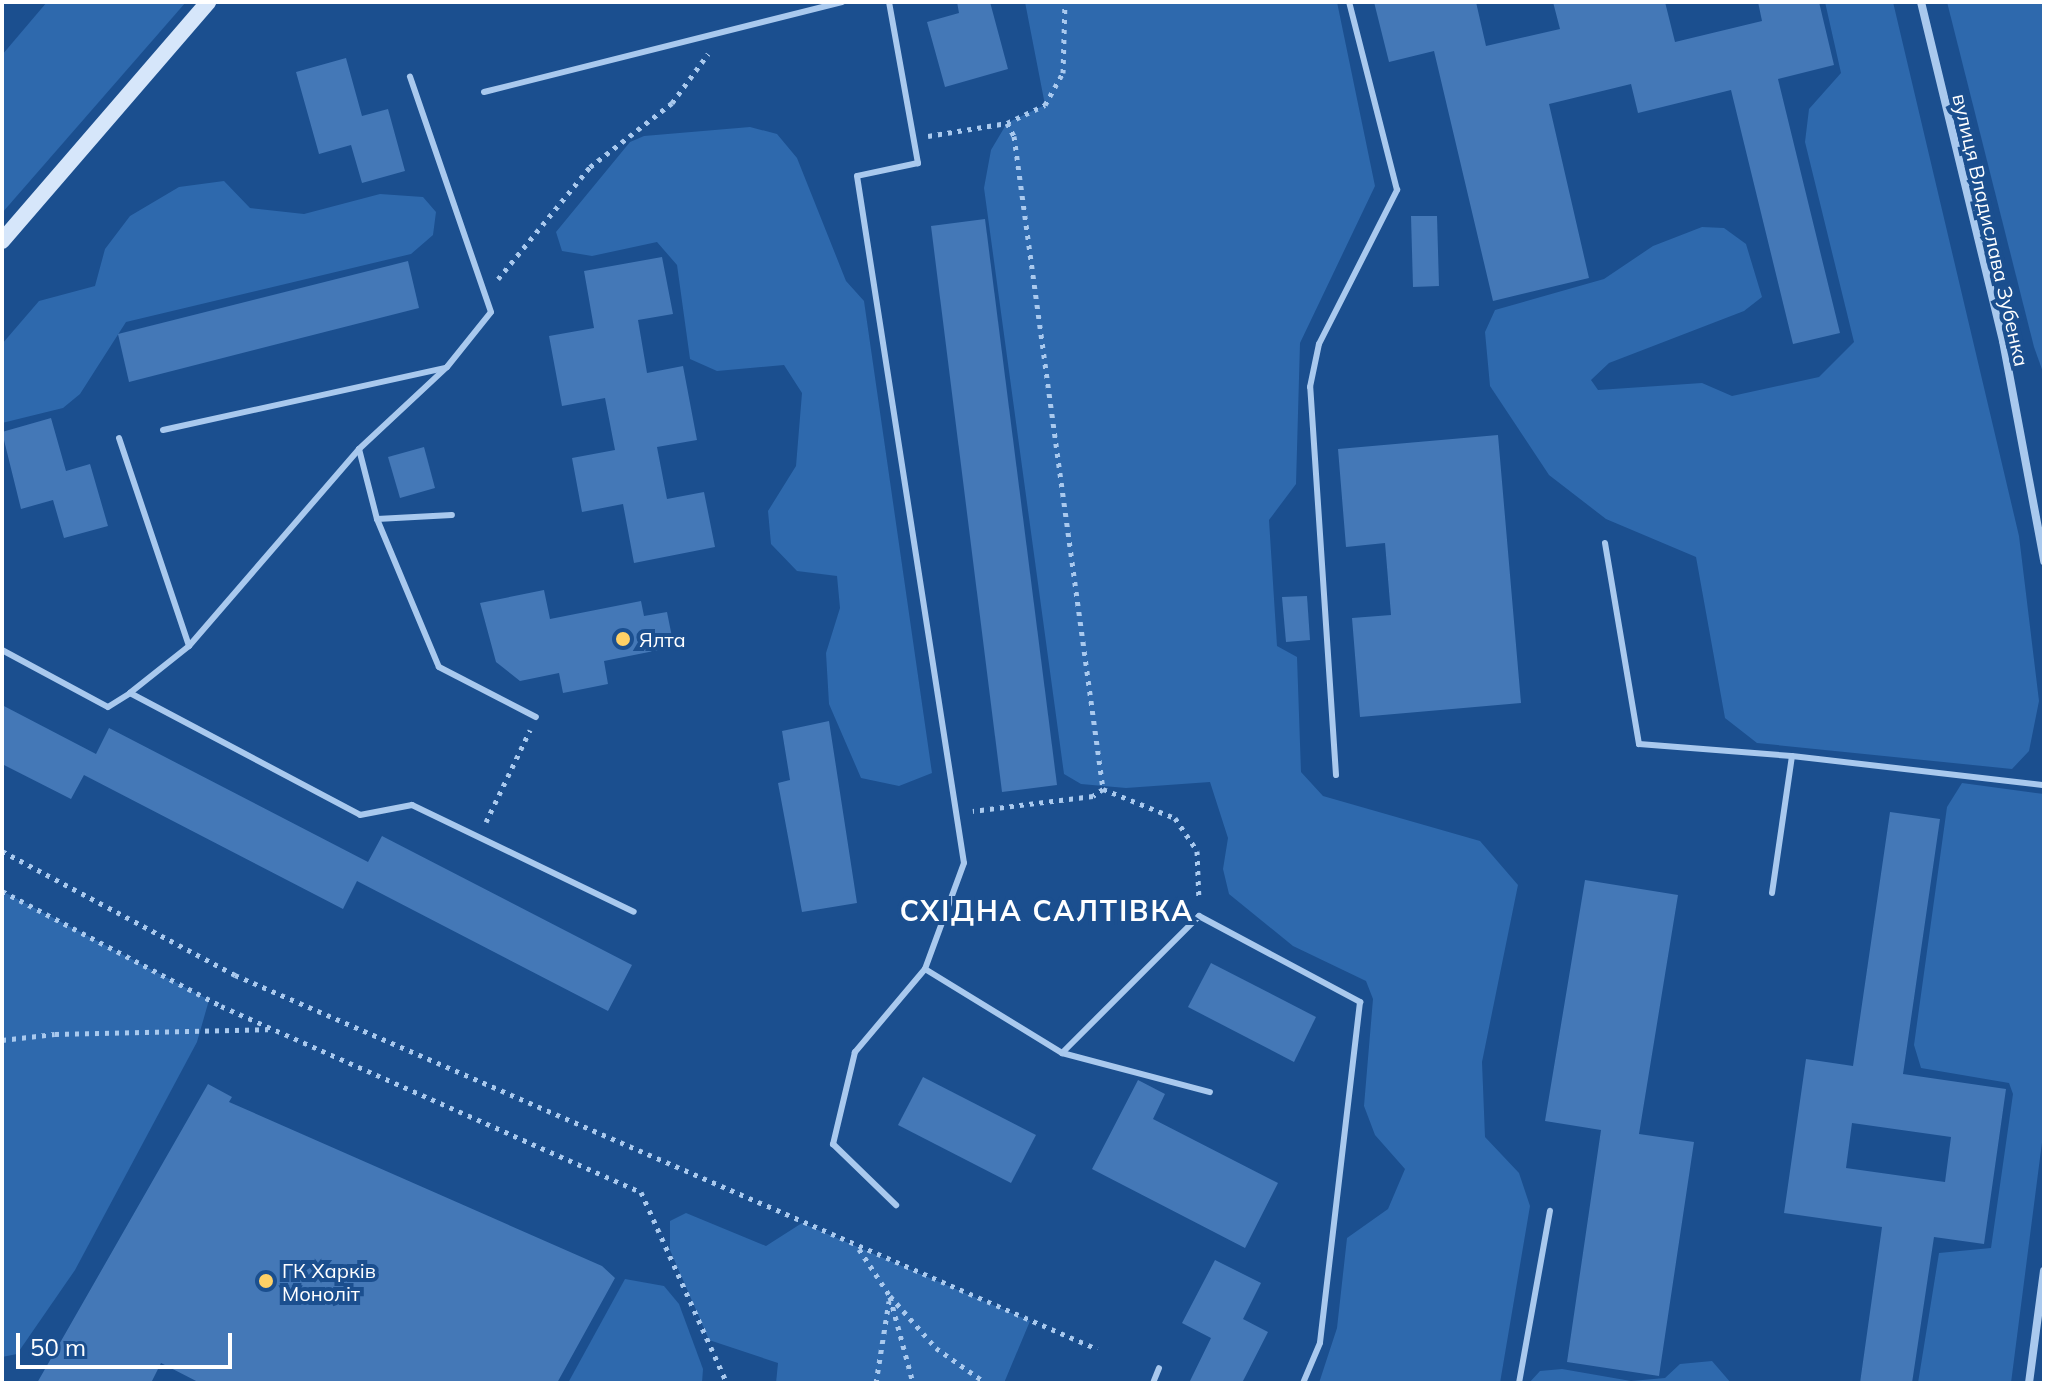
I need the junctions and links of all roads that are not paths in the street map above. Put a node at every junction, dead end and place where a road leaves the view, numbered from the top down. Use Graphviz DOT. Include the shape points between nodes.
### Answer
graph roads {
  1 [pos="208,2"];
  2 [pos="842,2"];
  3 [pos="889,2"];
  4 [pos="1349,2"];
  5 [pos="1921,2"];
  6 [pos="410,77"];
  7 [pos="484,92"];
  8 [pos="2,241"];
  9 [pos="447,367"];
  10 [pos="163,430"];
  11 [pos="119,438"];
  12 [pos="359,449"];
  13 [pos="452,515"];
  14 [pos="377,519"];
  15 [pos="1605,543"];
  16 [pos="2044,561"];
  17 [pos="189,646"];
  18 [pos="2,650"];
  19 [pos="130,693"];
  20 [pos="536,717"];
  21 [pos="1792,756"];
  22 [pos="1336,775"];
  23 [pos="2044,785"];
  24 [pos="1772,893"];
  25 [pos="634,912"];
  26 [pos="925,969"];
  27 [pos="1062,1053"];
  28 [pos="1210,1092"];
  29 [pos="896,1205"];
  30 [pos="1550,1211"];
  31 [pos="2044,1271"];
  32 [pos="1159,1368"];
  33 [pos="1153,1383"];
  34 [pos="1303,1383"];
  35 [pos="1519,1383"];
  36 [pos="2029,1383"];
  1 -- 8 [label="street"];
  2 -- 7 [label="lane"];
  3 -- 26 [label="lane" via="918,163 857,176 964,863"];
  4 -- 22 [label="lane" via="1397,190 1319,344 1310,387"];
  5 -- 16 [label="street, вулиця Владислава Зубенка" via="2003,341"];
  6 -- 9 [label="lane" via="491,312"];
  9 -- 10 [label="lane"];
  9 -- 12 [label="lane"];
  11 -- 17 [label="lane"];
  12 -- 14 [label="lane"];
  12 -- 17 [label="lane"];
  13 -- 14 [label="lane"];
  14 -- 20 [label="lane" via="439,667"];
  15 -- 21 [label="lane" via="1639,744"];
  17 -- 19 [label="lane"];
  18 -- 19 [label="lane" via="108,707"];
  19 -- 25 [label="lane" via="360,815 412,805"];
  21 -- 23 [label="lane"];
  21 -- 24 [label="lane"];
  26 -- 27 [label="lane"];
  26 -- 29 [label="lane" via="855,1052 833,1144"];
  27 -- 28 [label="lane"];
  27 -- 34 [label="lane" via="1199,916 1360,1002 1320,1343"];
  30 -- 35 [label="lane"];
  31 -- 36 [label="street"];
  32 -- 33 [label="lane"];
}
